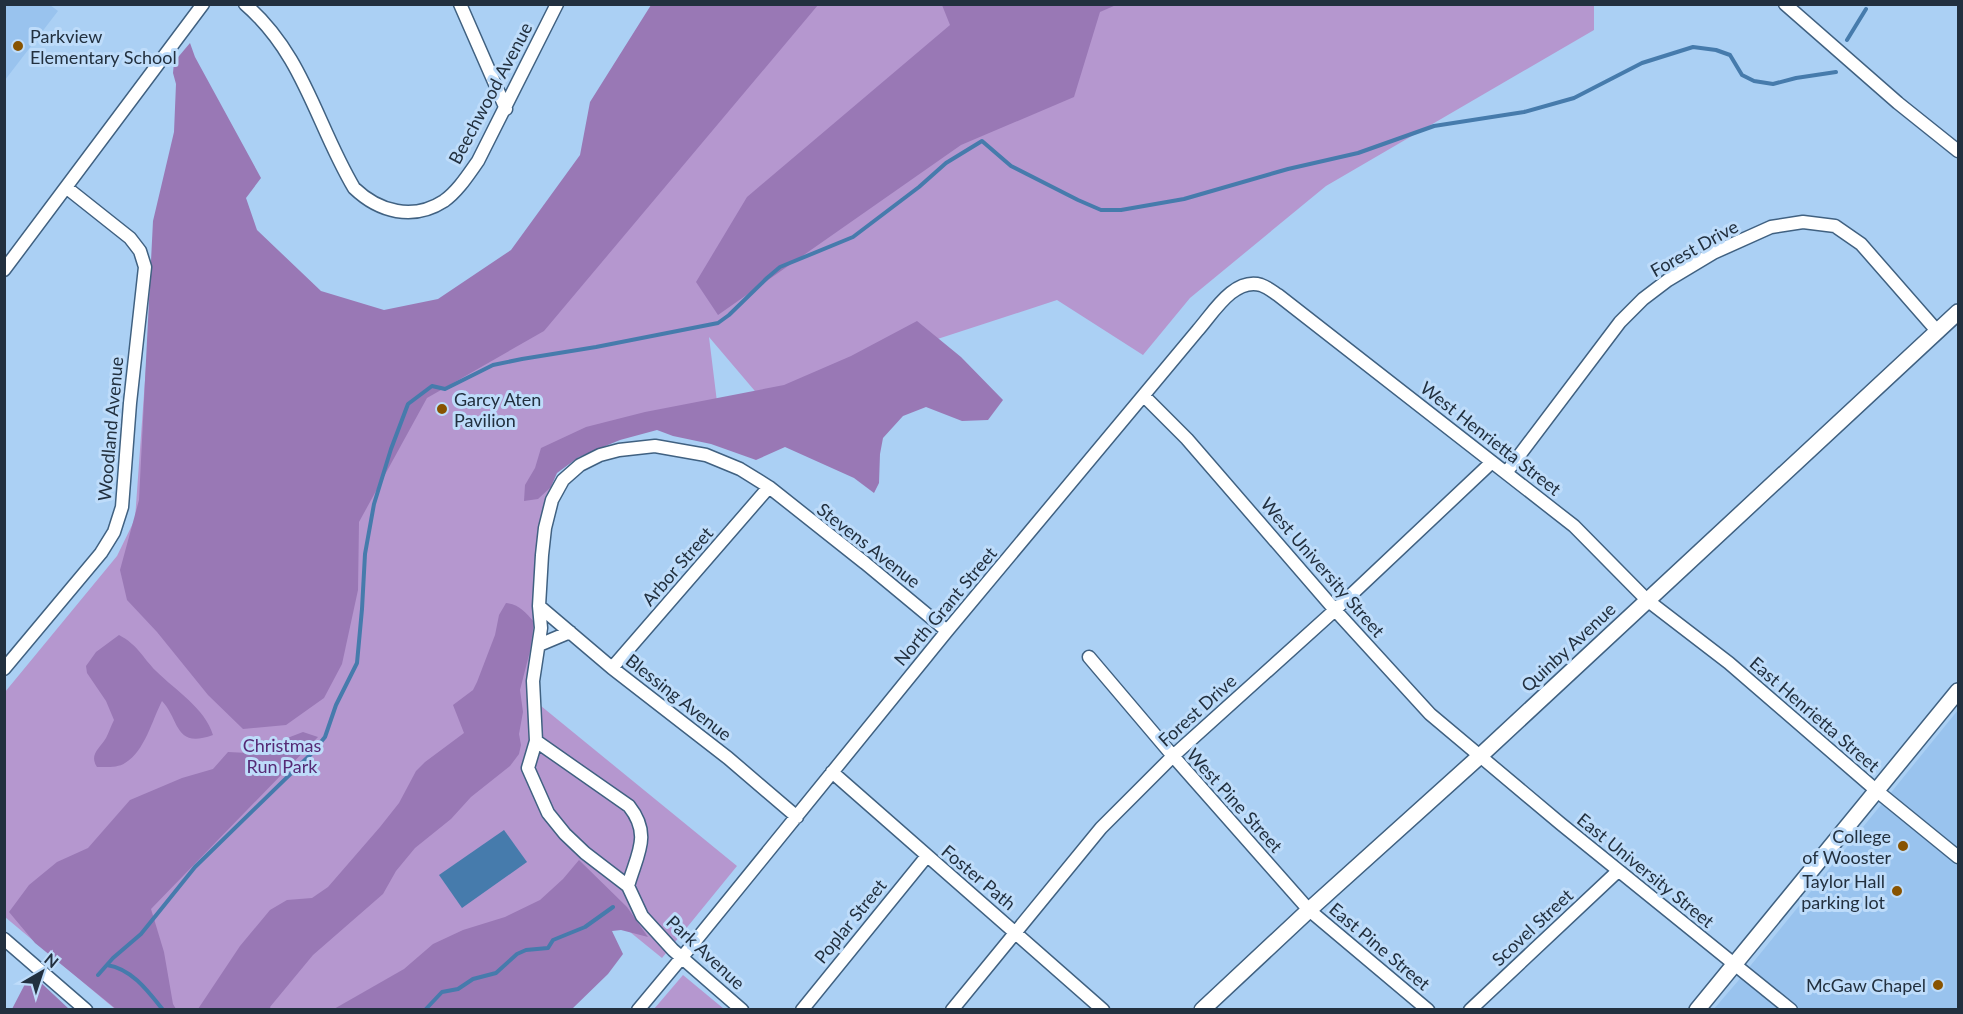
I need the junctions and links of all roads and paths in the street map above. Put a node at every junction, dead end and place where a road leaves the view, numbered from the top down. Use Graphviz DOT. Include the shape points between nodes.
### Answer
graph roads {
  1 [pos="203,4"];
  2 [pos="245,4"];
  3 [pos="460,4"];
  4 [pos="557,4"];
  5 [pos="1785,4"];
  6 [pos="506,109"];
  7 [pos="1959,151"];
  8 [pos="67,188"];
  9 [pos="4,270"];
  10 [pos="1959,312"];
  11 [pos="1303,315"];
  12 [pos="1938,332"];
  13 [pos="1144,396"];
  14 [pos="1492,462"];
  15 [pos="1506,472"];
  16 [pos="769,487"];
  17 [pos="1647,600"];
  18 [pos="539,606"];
  19 [pos="1335,610"];
  20 [pos="947,631"];
  21 [pos="570,632"];
  22 [pos="538,645"];
  23 [pos="1089,657"];
  24 [pos="612,668"];
  25 [pos="4,669"];
  26 [pos="1959,691"];
  27 [pos="536,741"];
  28 [pos="1173,756"];
  29 [pos="1480,756"];
  30 [pos="832,772"];
  31 [pos="1877,791"];
  32 [pos="796,817"];
  33 [pos="927,856"];
  34 [pos="1959,857"];
  35 [pos="1618,871"];
  36 [pos="628,886"];
  37 [pos="1309,910"];
  38 [pos="1015,931"];
  39 [pos="4,939"];
  40 [pos="681,959"];
  41 [pos="1734,964"];
  42 [pos="83,1007"];
  43 [pos="638,1010"];
  44 [pos="742,1010"];
  45 [pos="802,1010"];
  46 [pos="952,1010"];
  47 [pos="1103,1010"];
  48 [pos="1202,1010"];
  49 [pos="1428,1010"];
  50 [pos="1470,1010"];
  51 [pos="1697,1010"];
  52 [pos="1791,1010"];
  1 -- 8 [label="street"];
  2 -- 6 [label="street, Beechwood Avenue" via="264,21 301,76 354,189 395,212 424,210 446,200 478,161"];
  3 -- 6 [label="street"];
  4 -- 6 [label="street, Beechwood Avenue"];
  5 -- 7 [label="street"];
  8 -- 9 [label="street"];
  8 -- 25 [label="street, Woodland Avenue" via="130,238 145,267 122,507 114,532 101,553"];
  10 -- 12 [label="main road, Quinby Avenue"];
  11 -- 13 [label="street, North Grant Street" via="1264,286 1248,284 1235,289"];
  11 -- 14 [label="street, West Henrietta Street"];
  12 -- 15 [label="street, Forest Drive" via="1861,244 1835,226 1803,222 1771,227 1713,254 1643,299 1620,322"];
  12 -- 17 [label="main road, Quinby Avenue"];
  13 -- 19 [label="street, West University Street" via="1187,439"];
  13 -- 20 [label="street, North Grant Street"];
  14 -- 15 [label="street, West Henrietta Street"];
  14 -- 19 [label="street, Forest Drive"];
  15 -- 17 [label="street, West Henrietta Street" via="1574,526"];
  16 -- 18 [label="street, Stevens Avenue" via="740,469 706,456 655,446 619,450 580,465 563,480 552,500 545,528"];
  16 -- 20 [label="street, Stevens Avenue"];
  16 -- 24 [label="street, Arbor Street"];
  17 -- 29 [label="main road, Quinby Avenue"];
  17 -- 31 [label="street, East Henrietta Street" via="1729,663"];
  18 -- 21 [label="street, Blessing Avenue"];
  18 -- 22 [label="street, Park Avenue"];
  19 -- 28 [label="street, Forest Drive"];
  19 -- 29 [label="street, West University Street" via="1430,714"];
  20 -- 30 [label="street, North Grant Street"];
  21 -- 22 [label="street"];
  21 -- 24 [label="street, Blessing Avenue"];
  22 -- 27 [label="street, Park Avenue" via="533,681"];
  23 -- 28 [label="street, West Pine Street"];
  24 -- 32 [label="street, Blessing Avenue" via="728,758"];
  26 -- 31 [label="main road"];
  27 -- 36 [label="street, Park Avenue" via="528,768 548,813 585,853"];
  27 -- 36 [label="street" via="629,806 638,818 642,842"];
  28 -- 37 [label="street, West Pine Street"];
  28 -- 38 [label="street, Forest Drive" via="1101,828"];
  29 -- 35 [label="street, East University Street"];
  29 -- 37 [label="main road, Quinby Avenue"];
  30 -- 32 [label="street, North Grant Street"];
  30 -- 33 [label="street, Foster Path"];
  31 -- 34 [label="street, East Henrietta Street"];
  31 -- 41 [label="main road"];
  32 -- 40 [label="street, North Grant Street"];
  33 -- 38 [label="street, Foster Path"];
  33 -- 45 [label="street, Poplar Street"];
  35 -- 41 [label="street, East University Street"];
  35 -- 50 [label="street, Scovel Street"];
  36 -- 40 [label="street, Park Avenue" via="642,916"];
  37 -- 48 [label="main road, Quinby Avenue"];
  37 -- 49 [label="street, East Pine Street"];
  38 -- 46 [label="street, Forest Drive"];
  38 -- 47 [label="street, Foster Path"];
  39 -- 42 [label="street"];
  40 -- 43 [label="street, North Grant Street"];
  40 -- 44 [label="street, Park Avenue"];
  41 -- 51 [label="main road"];
  41 -- 52 [label="street, East University Street"];
}
